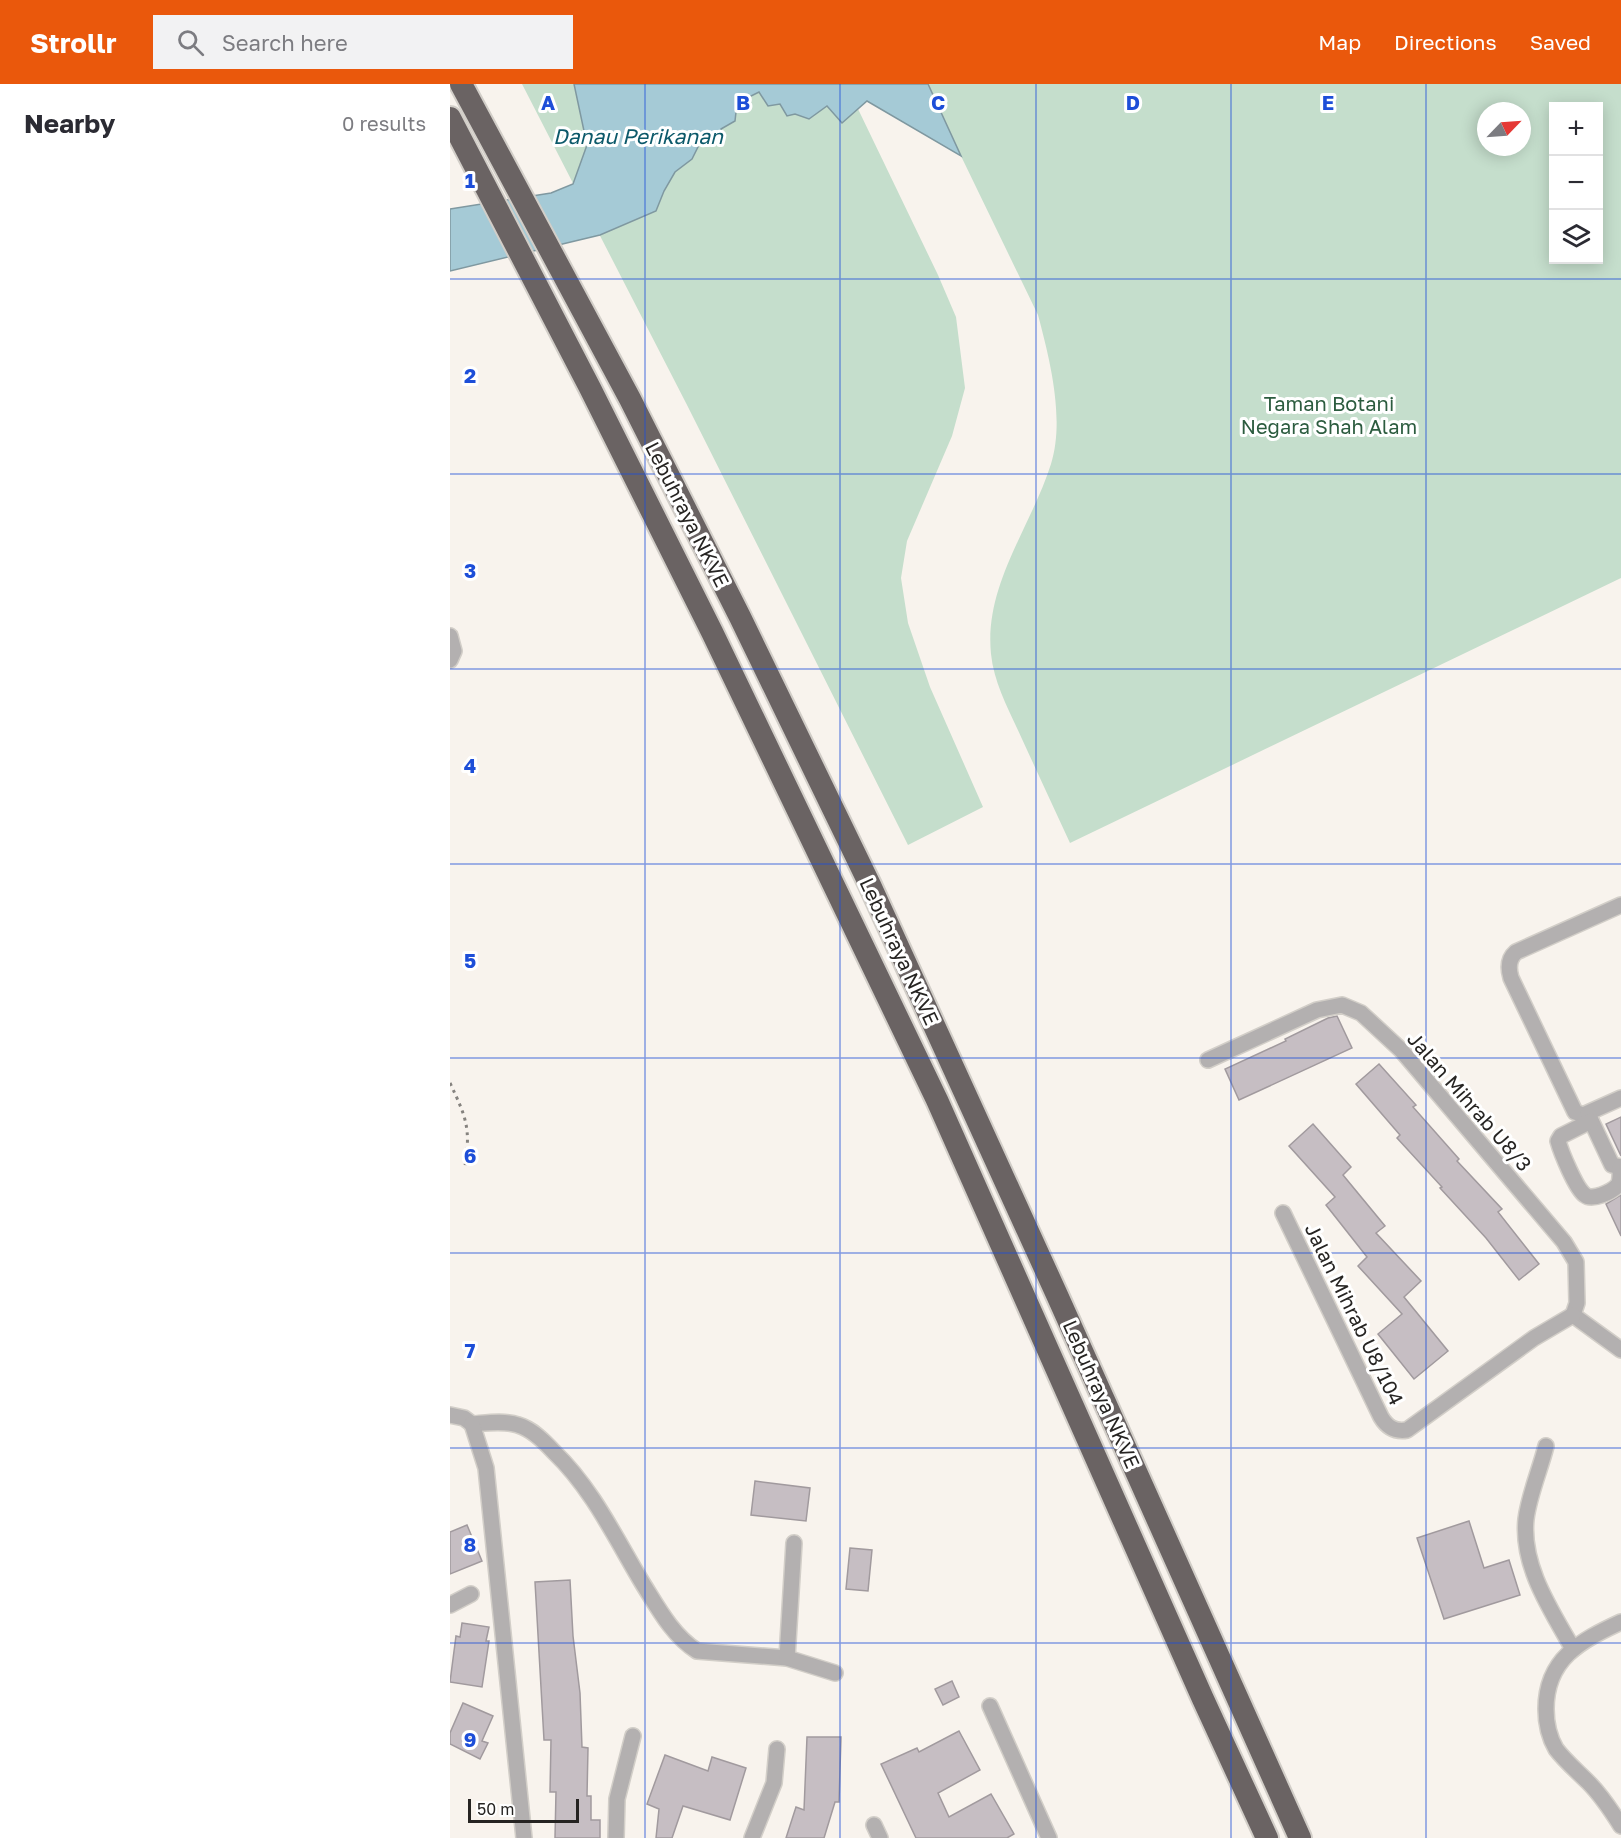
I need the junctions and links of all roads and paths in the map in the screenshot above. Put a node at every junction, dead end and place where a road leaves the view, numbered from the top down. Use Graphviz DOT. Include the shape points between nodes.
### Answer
graph roads {
  1 [pos="461,84"];
  2 [pos="450,118"];
  3 [pos="450,636"];
  4 [pos="450,660"];
  5 [pos="1621,905"];
  6 [pos="1208,1060"];
  7 [pos="450,1083"];
  8 [pos="1621,1098"];
  9 [pos="1589,1117"];
  10 [pos="465,1166"];
  11 [pos="1621,1167"];
  12 [pos="1283,1213"];
  13 [pos="1573,1314"];
  14 [pos="1621,1350"];
  15 [pos="450,1415"];
  16 [pos="472,1424"];
  17 [pos="1546,1446"];
  18 [pos="794,1542"];
  19 [pos="471,1594"];
  20 [pos="450,1605"];
  21 [pos="1621,1622"];
  22 [pos="1573,1649"];
  23 [pos="787,1658"];
  24 [pos="835,1673"];
  25 [pos="990,1706"];
  26 [pos="633,1736"];
  27 [pos="777,1749"];
  28 [pos="1621,1826"];
  29 [pos="524,1838"];
  30 [pos="616,1838"];
  31 [pos="752,1838"];
  32 [pos="1049,1838"];
  33 [pos="1267,1838"];
  34 [pos="1300,1838"];
  1 -- 34 [label="highway, Lebuhraya NKVE" via="630,399 870,885"];
  2 -- 33 [label="highway, Lebuhraya NKVE" via="712,632 937,1100"];
  3 -- 4 [label="street" via="454,651"];
  5 -- 9 [label="street" via="1516,952 1509,965 1511,978 1573,1109"];
  6 -- 13 [label="street, Jalan Mihrab U8/3" via="1317,1010 1342,1005 1361,1013 1401,1050 1564,1242 1576,1262"];
  7 -- 10 [label="path" via="464,1114 469,1140"];
  8 -- 9 [label="street"];
  9 -- 11 [label="street" via="1612,1165"];
  9 -- 11 [label="street" via="1558,1141 1580,1190 1593,1198 1616,1187"];
  12 -- 13 [label="street, Jalan Mihrab U8/104" via="1380,1417 1394,1430 1407,1430"];
  13 -- 14 [label="street"];
  15 -- 16 [label="street"];
  16 -- 23 [label="street" via="517,1424 544,1442 570,1467 655,1604 690,1646 697,1651"];
  16 -- 29 [label="street" via="486,1468"];
  17 -- 22 [label="street" via="1527,1516 1525,1540 1539,1585"];
  18 -- 23 [label="street"];
  19 -- 20 [label="street"];
  21 -- 22 [label="street"];
  22 -- 28 [label="street" via="1558,1664 1550,1682 1546,1702 1548,1730 1556,1748 1598,1793"];
  23 -- 24 [label="street"];
  25 -- 32 [label="street"];
  26 -- 30 [label="street" via="617,1799"];
  27 -- 31 [label="street" via="774,1783"];
}
